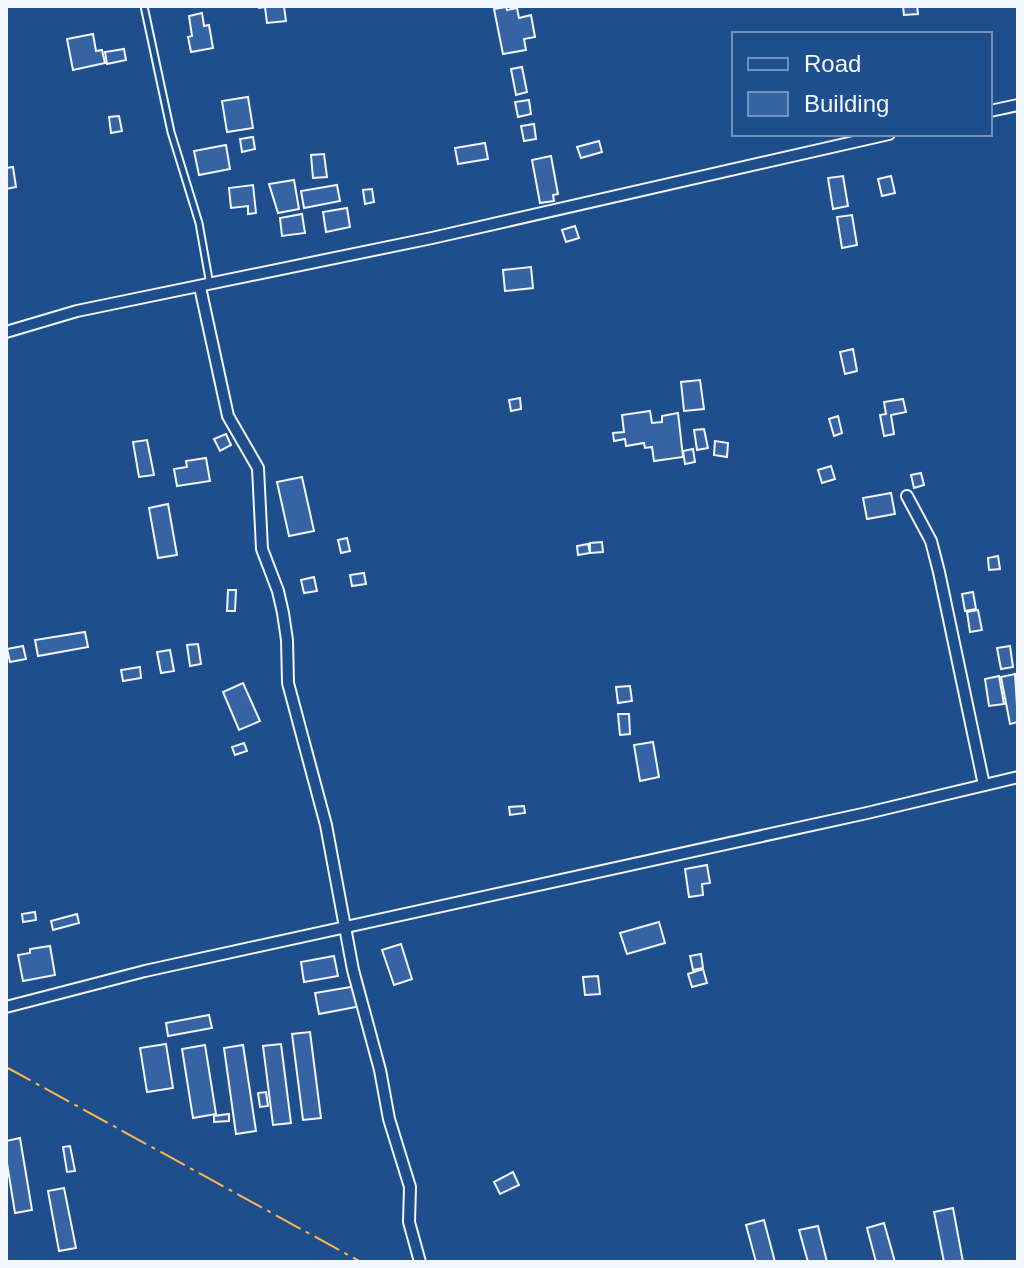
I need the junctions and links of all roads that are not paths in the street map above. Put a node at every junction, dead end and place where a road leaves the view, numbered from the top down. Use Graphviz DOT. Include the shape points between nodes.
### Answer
graph roads {
  1 [pos="144,6"];
  2 [pos="1018,105"];
  3 [pos="992,111"];
  4 [pos="880,136"];
  5 [pos="205,286"];
  6 [pos="6,332"];
  7 [pos="907,496"];
  8 [pos="1018,777"];
  9 [pos="984,785"];
  10 [pos="344,927"];
  11 [pos="6,1007"];
  12 [pos="420,1262"];
  1 -- 5 [label="lane" via="171,132 199,223"];
  2 -- 3 [label="street"];
  4 -- 5 [label="street"];
  5 -- 6 [label="street" via="77,311"];
  5 -- 10 [label="street" via="228,416 258,468 262,549 283,613 288,683 326,825"];
  7 -- 9 [label="street" via="931,541"];
  8 -- 9 [label="street"];
  9 -- 10 [label="street"];
  10 -- 11 [label="street"];
  10 -- 12 [label="street" via="410,1187 409,1222"];
}
